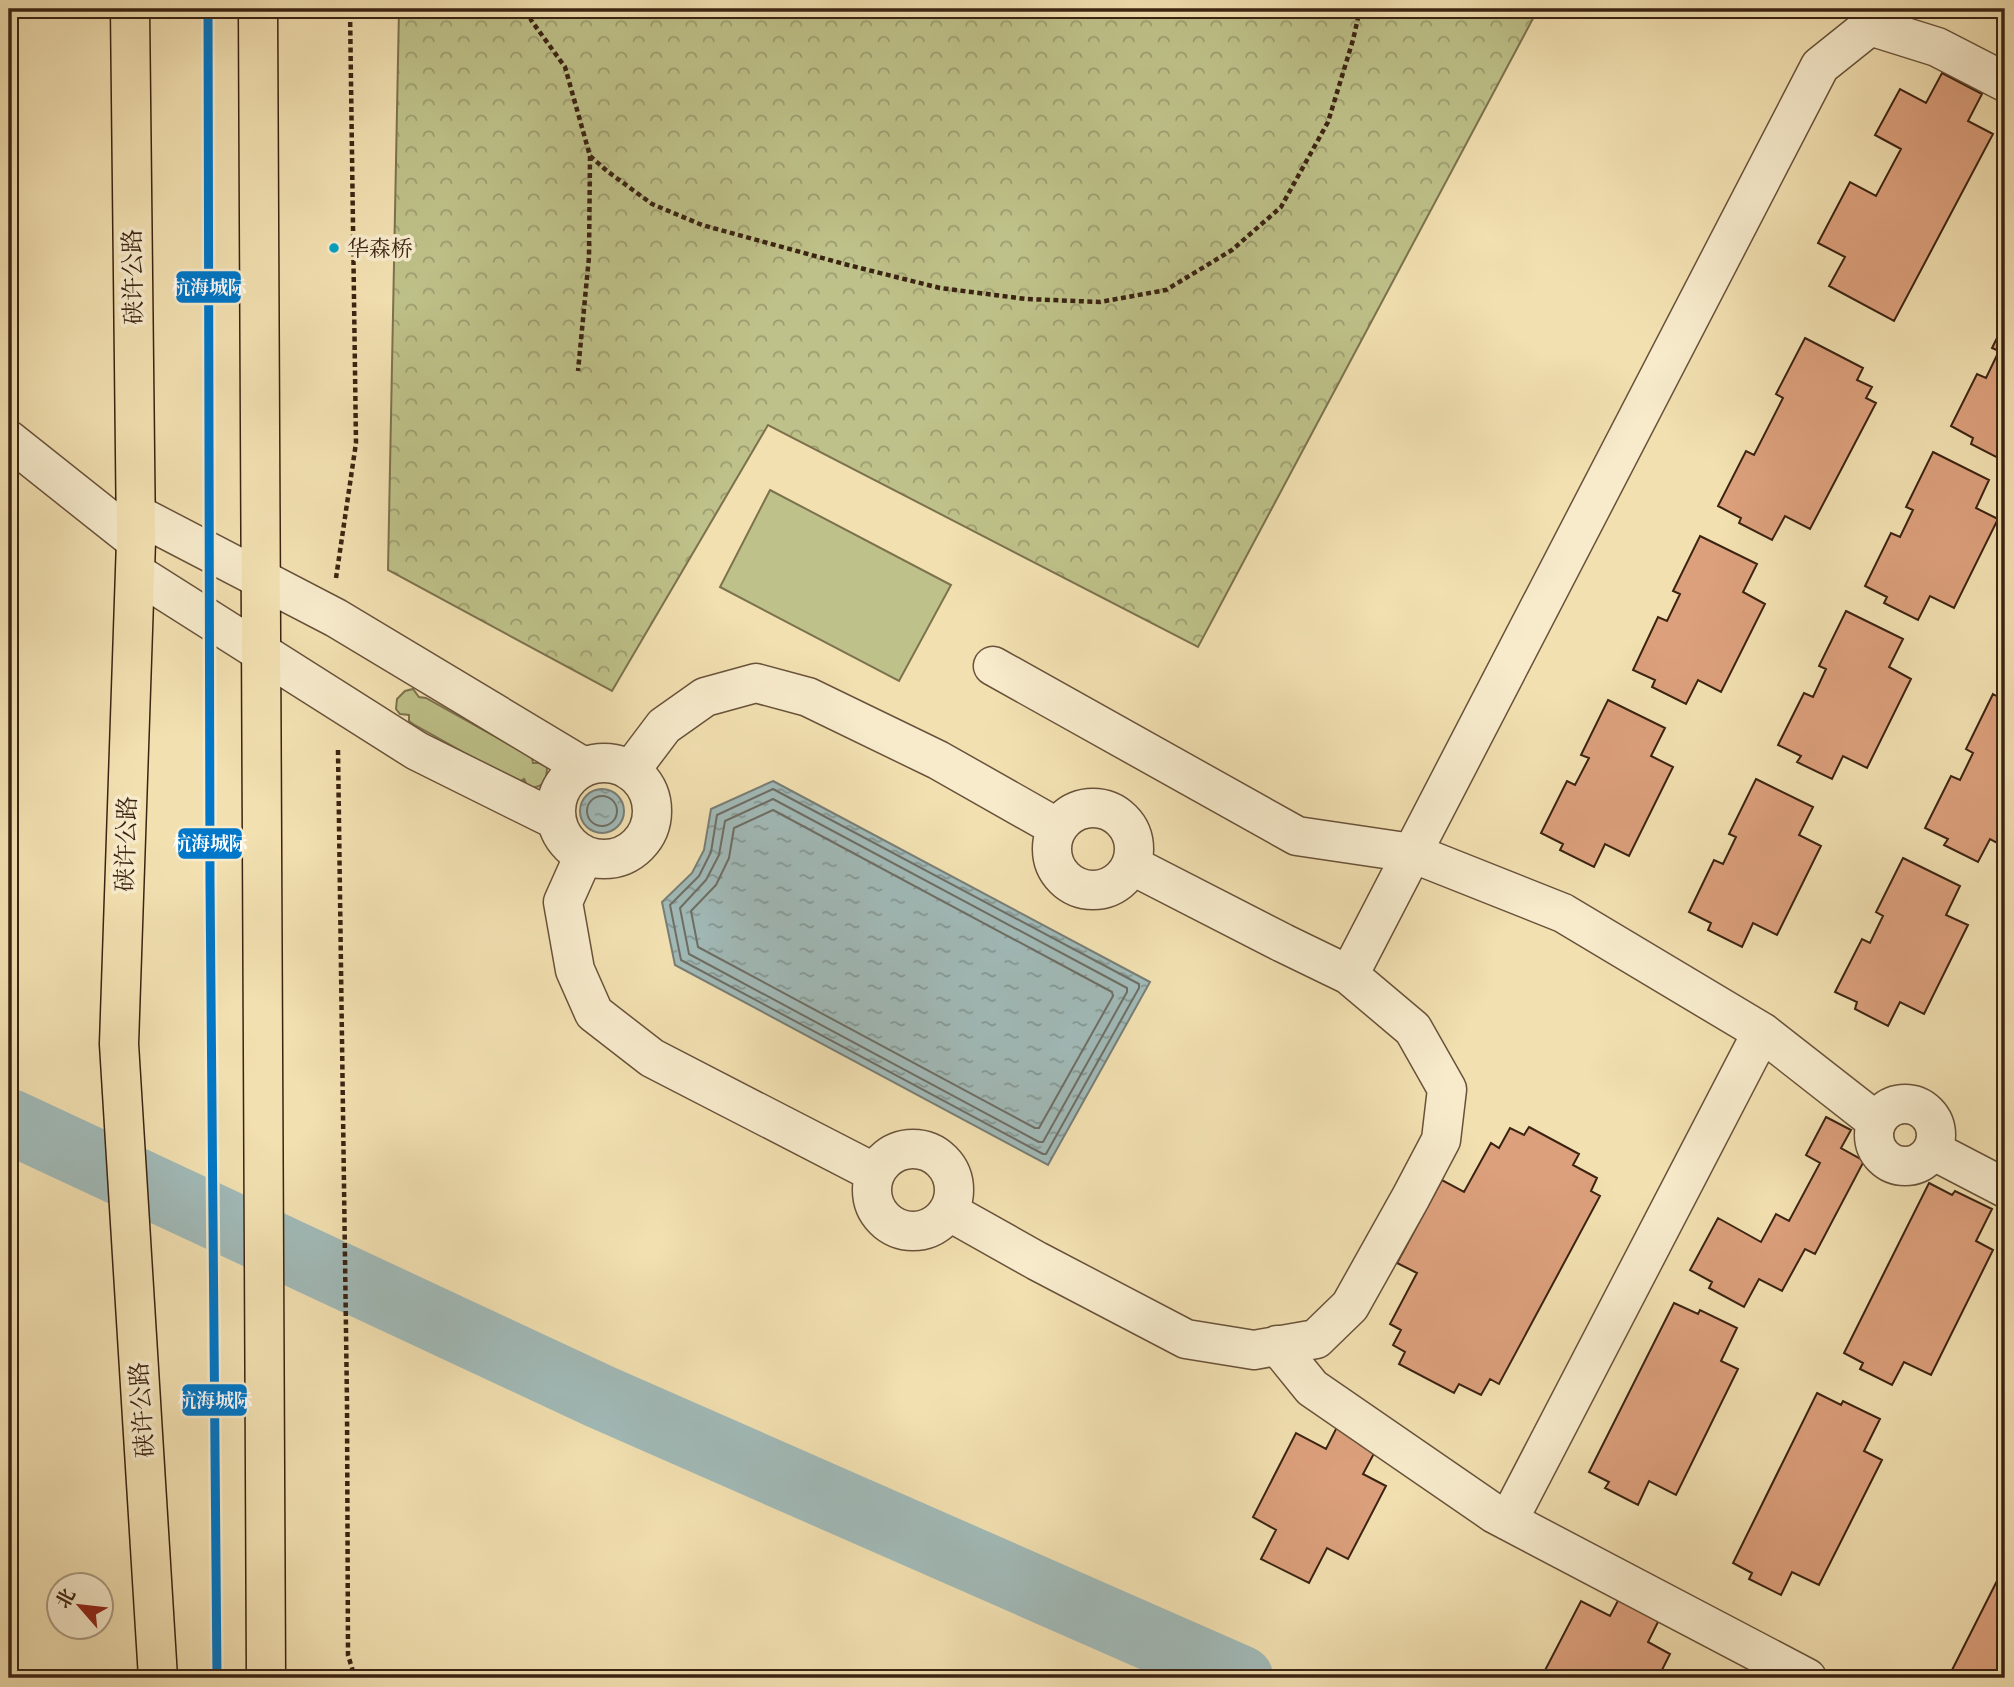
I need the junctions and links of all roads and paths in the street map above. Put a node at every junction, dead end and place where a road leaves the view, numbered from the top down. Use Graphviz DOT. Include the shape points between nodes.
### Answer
graph roads {
  1 [pos="130,9"];
  2 [pos="258,9"];
  3 [pos="350,9"];
  4 [pos="530,9"];
  5 [pos="1360,9"];
  6 [pos="2005,82"];
  7 [pos="590,156"];
  8 [pos="578,371"];
  9 [pos="9,440"];
  10 [pos="136,543"];
  11 [pos="335,579"];
  12 [pos="262,581"];
  13 [pos="261,652"];
  14 [pos="993,666"];
  15 [pos="338,750"];
  16 [pos="584,767"];
  17 [pos="630,771"];
  18 [pos="556,820"];
  19 [pos="1058,828"];
  20 [pos="1412,853"];
  21 [pos="584,855"];
  22 [pos="1130,865"];
  23 [pos="1349,975"];
  24 [pos="1762,1032"];
  25 [pos="875,1173"];
  26 [pos="2005,1188"];
  27 [pos="948,1211"];
  28 [pos="1277,1345"];
  29 [pos="1508,1521"];
  30 [pos="158,1678"];
  31 [pos="266,1678"];
  32 [pos="355,1678"];
  33 [pos="1808,1678"];
  1 -- 10 [label="highway, 硖许公路"];
  2 -- 12 [label="highway"];
  3 -- 11 [label="path" via="356,443"];
  4 -- 7 [label="path" via="531,20 565,67"];
  5 -- 7 [label="path" via="1328,122 1281,207 1232,250 1166,290 1100,302 940,288 702,225 652,204"];
  6 -- 20 [label="street" via="1937,47 1870,26 1820,66"];
  7 -- 8 [label="path" via="589,257"];
  9 -- 10 [label="street"];
  10 -- 12 [label="street"];
  10 -- 13 [label="street"];
  10 -- 30 [label="highway, 硖许公路" via="119,1044"];
  12 -- 13 [label="highway"];
  12 -- 16 [label="street" via="336,618"];
  13 -- 18 [label="street" via="417,751"];
  13 -- 31 [label="highway"];
  14 -- 20 [label="street" via="1297,836"];
  15 -- 32 [label="path" via="348,1655"];
  16 -- 17 [label="street" via="615,764"];
  16 -- 18 [label="street" via="561,788"];
  17 -- 19 [label="street" via="664,726 705,697 756,682 808,696 938,760"];
  17 -- 21 [label="street" via="642,781 649,796 649,827 630,852 600,859"];
  18 -- 21 [label="street" via="571,847"];
  19 -- 22 [label="street" via="1073,812 1086,808 1112,812 1131,831"];
  19 -- 22 [label="street" via="1053,859 1068,882 1094,891 1107,888 1119,881"];
  20 -- 23 [label="street"];
  20 -- 24 [label="street" via="1563,913"];
  21 -- 25 [label="street" via="563,902 575,970 594,1013 652,1058"];
  22 -- 23 [label="street"];
  23 -- 28 [label="street" via="1413,1029 1447,1089 1441,1140 1350,1306 1316,1339"];
  24 -- 26 [label="street" via="1877,1122 1900,1104 1919,1107 1933,1121 1932,1150"];
  24 -- 29 [label="street"];
  25 -- 27 [label="street" via="871,1186 878,1213 900,1230 927,1229"];
  25 -- 27 [label="street" via="882,1162 905,1149 932,1153 943,1161 954,1185"];
  27 -- 28 [label="street" via="1186,1339 1254,1350"];
  28 -- 29 [label="street" via="1312,1388"];
  29 -- 33 [label="street"];
}
